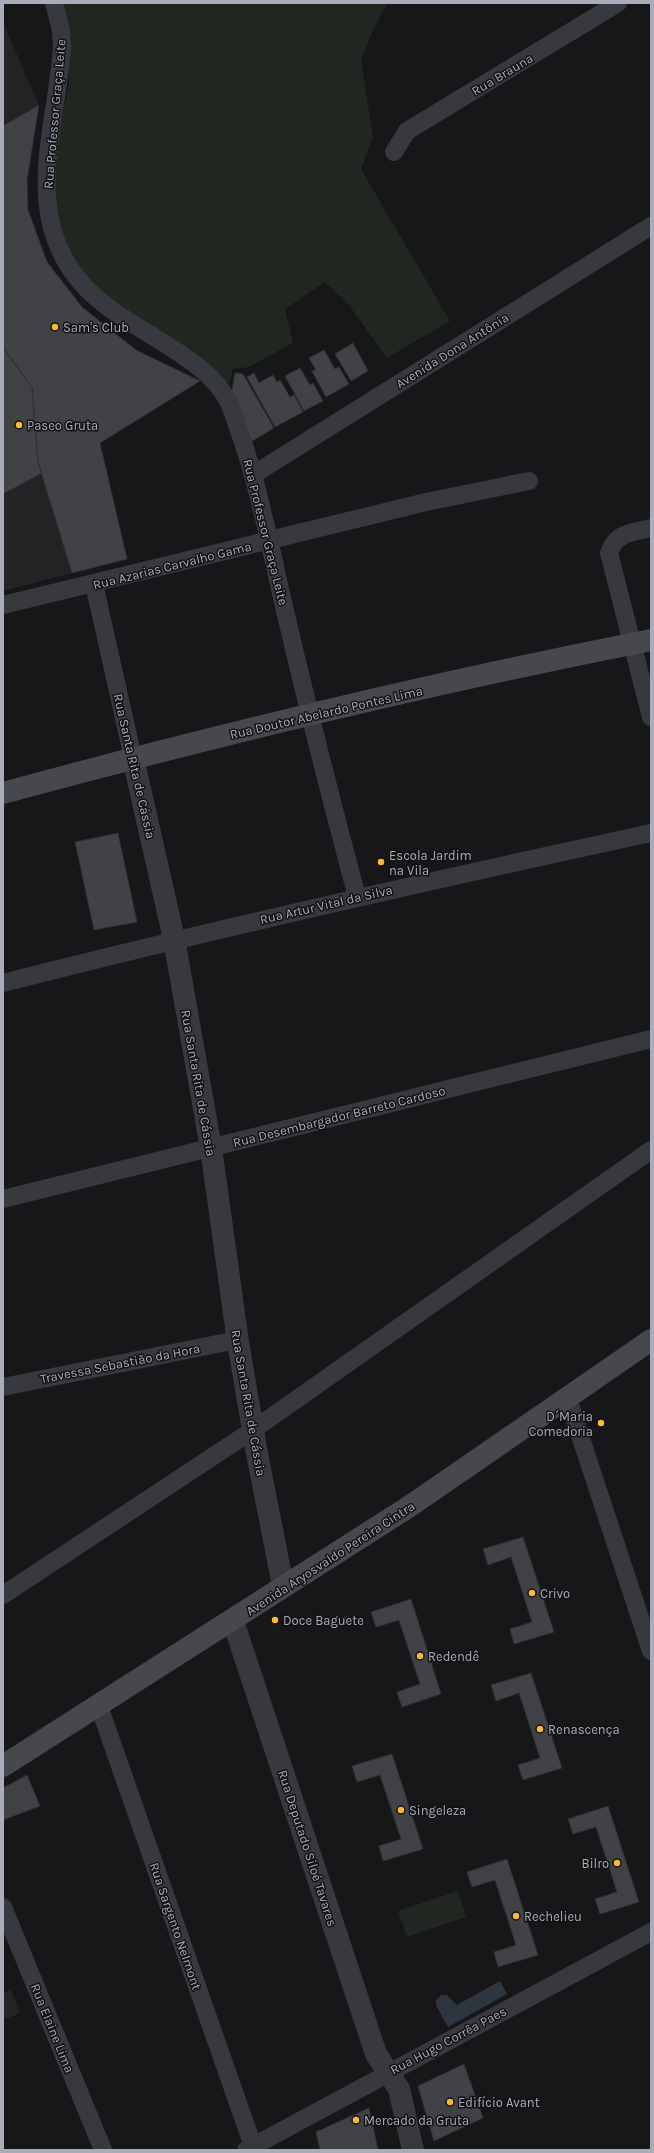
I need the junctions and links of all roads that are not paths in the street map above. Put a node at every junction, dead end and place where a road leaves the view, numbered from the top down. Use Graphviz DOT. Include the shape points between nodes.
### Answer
graph roads {
  1 [pos="54,3"];
  2 [pos="618,3"];
  3 [pos="394,152"];
  4 [pos="651,226"];
  5 [pos="254,474"];
  6 [pos="529,481"];
  7 [pos="651,528"];
  8 [pos="269,541"];
  9 [pos="94,584"];
  10 [pos="3,605"];
  11 [pos="642,642"];
  12 [pos="309,714"];
  13 [pos="651,717"];
  14 [pos="133,758"];
  15 [pos="3,794"];
  16 [pos="651,833"];
  17 [pos="357,897"];
  18 [pos="174,939"];
  19 [pos="3,983"];
  20 [pos="651,1038"];
  21 [pos="211,1148"];
  22 [pos="651,1150"];
  23 [pos="3,1199"];
  24 [pos="237,1340"];
  25 [pos="651,1340"];
  26 [pos="3,1387"];
  27 [pos="568,1399"];
  28 [pos="253,1430"];
  29 [pos="283,1586"];
  30 [pos="3,1595"];
  31 [pos="233,1621"];
  32 [pos="651,1651"];
  33 [pos="99,1706"];
  34 [pos="3,1766"];
  35 [pos="3,1907"];
  36 [pos="651,1932"];
  37 [pos="389,2072"];
  38 [pos="250,2148"];
  39 [pos="103,2150"];
  40 [pos="413,2150"];
  1 -- 5 [label="street, Rua Professor Graça Leite" via="62,46 46,194 48,218 57,245 85,287 105,305 191,362 214,382 229,403"];
  2 -- 3 [label="street, Rua Brauna" via="407,132"];
  4 -- 5 [label="street, Avenida Dona Antônia"];
  5 -- 8 [label="street, Rua Professor Graça Leite"];
  6 -- 8 [label="street, Rua Azarias Carvalho Gama" via="426,502"];
  7 -- 11 [label="street" via="617,538 609,553"];
  8 -- 9 [label="street, Rua Azarias Carvalho Gama"];
  8 -- 12 [label="street, Rua Professor Graça Leite"];
  9 -- 10 [label="street, Rua Azarias Carvalho Gama"];
  9 -- 14 [label="street, Rua Santa Rita de Cássia"];
  11 -- 12 [label="main road, Rua Doutor Abelardo Pontes Lima"];
  11 -- 13 [label="street"];
  12 -- 14 [label="main road, Rua Doutor Abelardo Pontes Lima"];
  12 -- 17 [label="street, Rua Professor Graça Leite"];
  14 -- 15 [label="main road, Rua Doutor Abelardo Pontes Lima"];
  14 -- 18 [label="street, Rua Santa Rita de Cássia"];
  16 -- 17 [label="street, Rua Artur Vital da Silva"];
  17 -- 18 [label="street, Rua Artur Vital da Silva"];
  18 -- 19 [label="street, Rua Artur Vital da Silva"];
  18 -- 21 [label="street, Rua Santa Rita de Cássia"];
  20 -- 21 [label="street, Rua Desembargador Barreto Cardoso"];
  21 -- 23 [label="street, Rua Desembargador Barreto Cardoso"];
  21 -- 24 [label="street, Rua Santa Rita de Cássia"];
  22 -- 28 [label="street"];
  24 -- 26 [label="street, Travessa Sebastião da Hora"];
  24 -- 28 [label="street, Rua Santa Rita de Cássia"];
  25 -- 27 [label="main road, Avenida Aryosvaldo Pereira Cintra"];
  27 -- 29 [label="main road, Avenida Aryosvaldo Pereira Cintra" via="410,1506"];
  27 -- 32 [label="street"];
  28 -- 29 [label="street, Rua Santa Rita de Cássia"];
  28 -- 30 [label="street"];
  29 -- 31 [label="main road, Avenida Aryosvaldo Pereira Cintra"];
  31 -- 33 [label="main road, Avenida Aryosvaldo Pereira Cintra"];
  31 -- 37 [label="street, Rua Deputado Siloé Tavares" via="376,2054"];
  33 -- 34 [label="main road, Avenida Aryosvaldo Pereira Cintra"];
  33 -- 38 [label="street, Rua Sargento Nelmont"];
  35 -- 39 [label="street, Rua Elaine Lima"];
  36 -- 37 [label="street, Rua Hugo Corrêa Paes"];
  37 -- 38 [label="street, Rua Hugo Corrêa Paes"];
  37 -- 40 [label="street, Rua Deputado Siloé Tavares" via="399,2089"];
}
